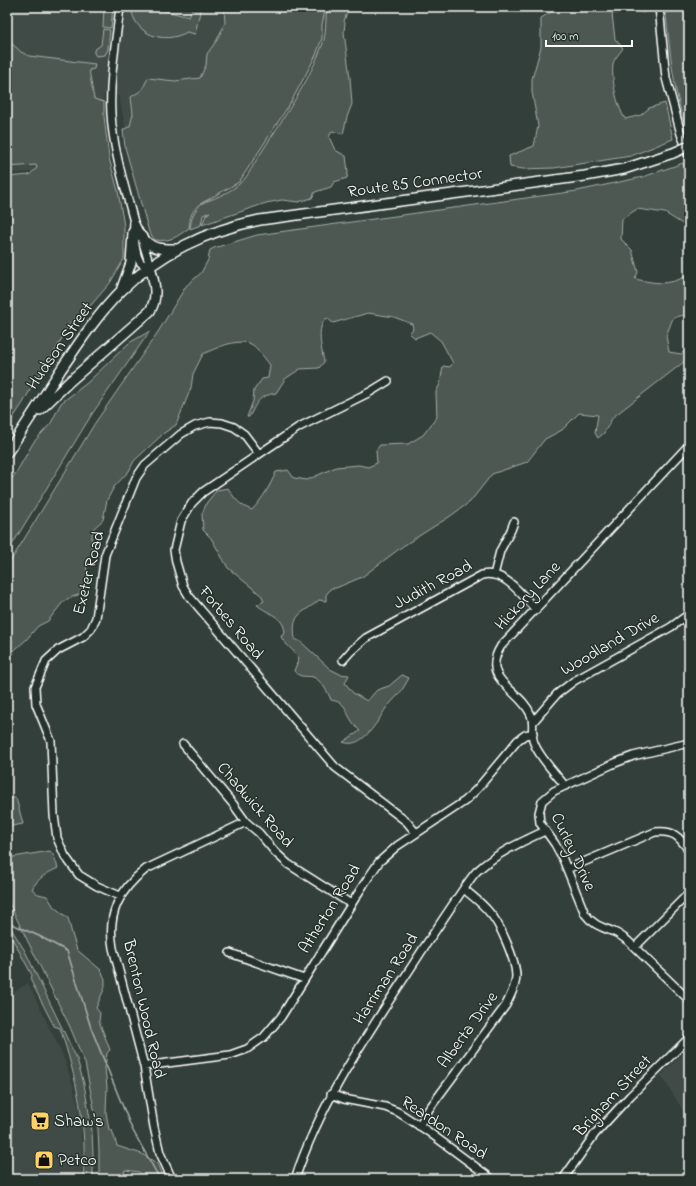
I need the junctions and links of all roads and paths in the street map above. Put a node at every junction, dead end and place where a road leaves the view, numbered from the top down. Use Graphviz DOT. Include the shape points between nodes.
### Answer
graph roads {
  1 [pos="120,7"];
  2 [pos="659,7"];
  3 [pos="689,146"];
  4 [pos="689,155"];
  5 [pos="137,234"];
  6 [pos="178,249"];
  7 [pos="150,266"];
  8 [pos="121,291"];
  9 [pos="388,382"];
  10 [pos="21,432"];
  11 [pos="689,445"];
  12 [pos="7,453"];
  13 [pos="260,454"];
  14 [pos="514,522"];
  15 [pos="494,575"];
  16 [pos="536,610"];
  17 [pos="689,614"];
  18 [pos="344,660"];
  19 [pos="533,722"];
  20 [pos="532,734"];
  21 [pos="689,743"];
  22 [pos="184,744"];
  23 [pos="565,786"];
  24 [pos="246,822"];
  25 [pos="545,831"];
  26 [pos="416,833"];
  27 [pos="689,851"];
  28 [pos="567,870"];
  29 [pos="464,889"];
  30 [pos="689,893"];
  31 [pos="120,896"];
  32 [pos="350,904"];
  33 [pos="635,947"];
  34 [pos="230,953"];
  35 [pos="304,979"];
  36 [pos="689,1000"];
  37 [pos="689,1038"];
  38 [pos="144,1066"];
  39 [pos="331,1094"];
  40 [pos="419,1126"];
  41 [pos="172,1179"];
  42 [pos="295,1179"];
  43 [pos="492,1179"];
  44 [pos="563,1179"];
  1 -- 5 [label="street" via="111,115 114,141"];
  2 -- 4 [label="street" via="666,78"];
  3 -- 6 [label="main road, Route 85 Connector, bridge" via="624,169 585,176 255,221 218,231"];
  5 -- 6 [label="main road" via="155,248"];
  5 -- 7 [label="street"];
  5 -- 8 [label="main road" via="131,263"];
  6 -- 7 [label="main road, Route 85 Connector"];
  7 -- 8 [label="main road, Hudson Street"];
  7 -- 10 [label="main road" via="156,295 150,311 59,391"];
  8 -- 10 [label="main road, Hudson Street" via="88,330"];
  9 -- 13 [label="street, Forbes Road" via="299,427"];
  10 -- 12 [label="main road, Hudson Street"];
  11 -- 16 [label="street, Hickory Lane"];
  13 -- 26 [label="street, Forbes Road" via="203,492 186,513 174,550 183,586 196,605 335,767 407,822"];
  13 -- 31 [label="street, Exeter Road" via="244,434 234,427 222,422 210,422 195,426 181,434 144,465 136,478 105,555 96,618 91,629 83,637 58,650 46,661 35,686 36,704 51,741 54,815 58,838 65,856 79,875"];
  14 -- 15 [label="street" via="500,551"];
  15 -- 16 [label="street, Judith Road" via="508,582"];
  15 -- 18 [label="street, Judith Road" via="475,578 375,633 359,643"];
  16 -- 19 [label="street, Hickory Lane" via="501,646 494,662 499,678 525,706"];
  17 -- 19 [label="street, Woodland Drive" via="671,627 574,681 557,694"];
  19 -- 20 [label="street"];
  20 -- 23 [label="street" via="536,748"];
  20 -- 26 [label="street, Atherton Road" via="518,740 465,801"];
  21 -- 23 [label="street, Curley Drive" via="633,756"];
  22 -- 24 [label="street, Chadwick Road"];
  23 -- 25 [label="street, Curley Drive" via="549,794 540,805 539,818"];
  24 -- 31 [label="street, Brenton Wood Road" via="146,869"];
  24 -- 32 [label="street, Chadwick Road" via="288,864"];
  25 -- 28 [label="street, Curley Drive" via="555,844"];
  25 -- 29 [label="street, Harriman Road" via="495,857 476,872"];
  26 -- 32 [label="street, Atherton Road" via="390,850"];
  27 -- 28 [label="street" via="673,833 655,832"];
  28 -- 33 [label="street, Curley Drive" via="589,919 594,924 616,933"];
  29 -- 39 [label="street, Harriman Road"];
  29 -- 40 [label="street, Alberta Drive" via="490,912 496,921 507,942 516,978 506,1005"];
  30 -- 33 [label="street"];
  31 -- 38 [label="street, Brenton Wood Road" via="111,922 111,936"];
  32 -- 35 [label="street, Atherton Road"];
  33 -- 36 [label="street, Curley Drive"];
  34 -- 35 [label="street"];
  35 -- 38 [label="street, Atherton Road" via="276,1024 264,1038 247,1049 236,1054"];
  37 -- 44 [label="street, Brigham Street" via="595,1134"];
  38 -- 41 [label="street, Brenton Wood Road" via="160,1153"];
  39 -- 40 [label="street, Reardon Road" via="385,1107"];
  39 -- 42 [label="street, Harriman Road"];
  40 -- 43 [label="street, Reardon Road"];
}
